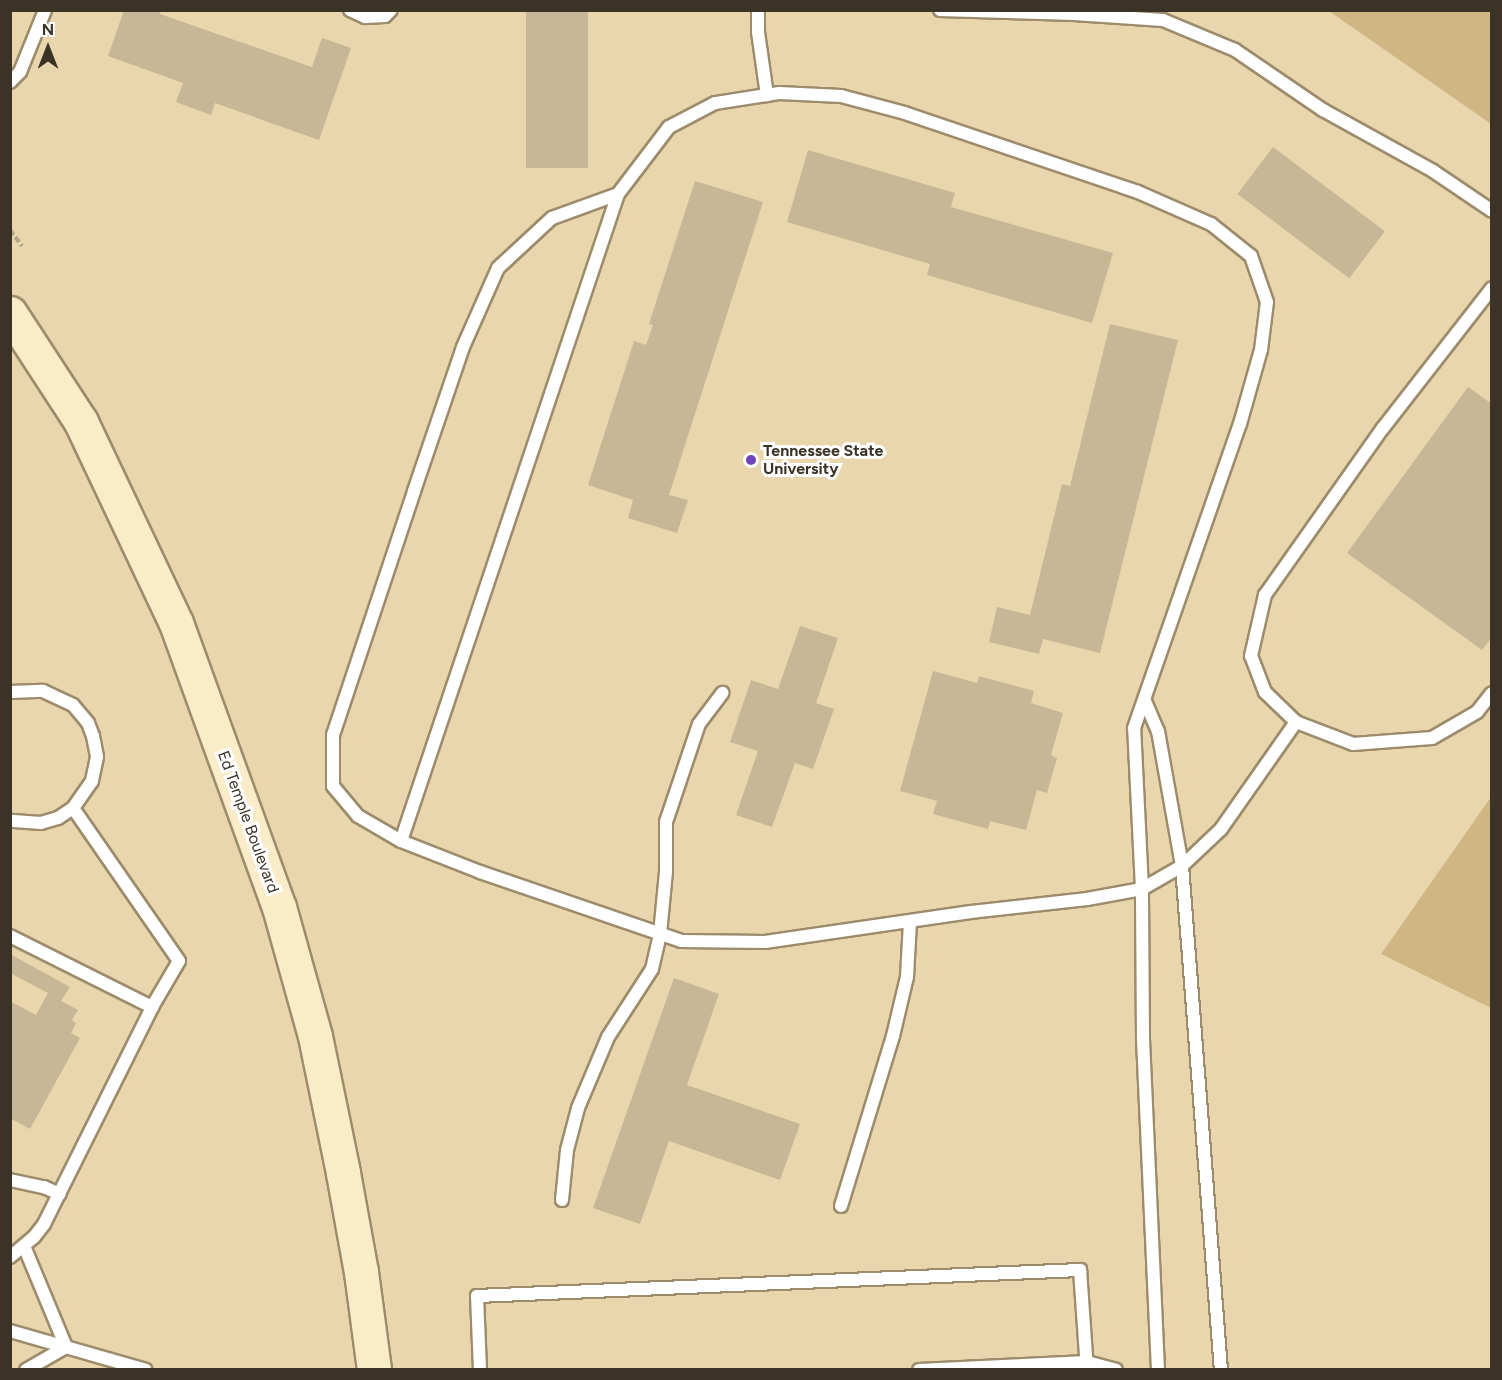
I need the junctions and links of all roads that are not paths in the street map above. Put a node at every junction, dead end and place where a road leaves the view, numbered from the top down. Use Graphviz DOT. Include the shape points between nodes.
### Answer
graph roads {
  1 [pos="45,10"];
  2 [pos="350,10"];
  3 [pos="391,10"];
  4 [pos="758,10"];
  5 [pos="940,10"];
  6 [pos="10,82"];
  7 [pos="767,95"];
  8 [pos="618,194"];
  9 [pos="1491,211"];
  10 [pos="1491,288"];
  11 [pos="10,312"];
  12 [pos="10,692"];
  13 [pos="722,693"];
  14 [pos="1491,693"];
  15 [pos="1145,701"];
  16 [pos="1296,722"];
  17 [pos="73,808"];
  18 [pos="10,821"];
  19 [pos="400,841"];
  20 [pos="1182,866"];
  21 [pos="1142,889"];
  22 [pos="910,922"];
  23 [pos="660,934"];
  24 [pos="10,936"];
  25 [pos="152,1006"];
  26 [pos="10,1180"];
  27 [pos="59,1194"];
  28 [pos="562,1200"];
  29 [pos="841,1206"];
  30 [pos="24,1246"];
  31 [pos="10,1257"];
  32 [pos="10,1331"];
  33 [pos="66,1347"];
  34 [pos="1087,1366"];
  35 [pos="26,1370"];
  36 [pos="146,1370"];
  37 [pos="374,1370"];
  38 [pos="480,1370"];
  39 [pos="919,1370"];
  40 [pos="1116,1370"];
  41 [pos="1158,1370"];
  42 [pos="1221,1370"];
  1 -- 6 [label="lane" via="20,72"];
  2 -- 3 [label="lane" via="365,17 385,16"];
  4 -- 7 [label="lane"];
  5 -- 9 [label="lane" via="1163,20 1235,50 1323,110 1433,171"];
  7 -- 8 [label="lane" via="715,103 669,127"];
  7 -- 15 [label="lane" via="841,96 905,112 1138,192 1211,224 1251,256 1267,302 1261,350 1240,424"];
  8 -- 19 [label="lane"];
  8 -- 19 [label="lane" via="552,218 498,268 463,347 414,491 333,735 333,786 358,816"];
  10 -- 16 [label="lane" via="1383,428 1265,595 1251,657 1266,692"];
  11 -- 37 [label="main road, Ed Temple Boulevard" via="81,422 176,623 279,906 315,1036 361,1272"];
  12 -- 17 [label="lane" via="50,693 73,705 88,723 96,748 95,771 87,791"];
  13 -- 23 [label="lane" via="699,724 666,822"];
  14 -- 16 [label="lane" via="1477,712 1432,738 1353,744"];
  15 -- 20 [label="lane" via="1158,731"];
  15 -- 21 [label="lane" via="1134,728"];
  16 -- 20 [label="lane" via="1221,829"];
  17 -- 18 [label="lane" via="41,823"];
  17 -- 25 [label="lane" via="179,961"];
  19 -- 23 [label="lane"];
  20 -- 21 [label="lane"];
  20 -- 42 [label="lane"];
  21 -- 22 [label="lane"];
  21 -- 41 [label="lane" via="1143,1038"];
  22 -- 23 [label="lane" via="765,942 681,941"];
  22 -- 29 [label="lane" via="907,977 893,1036"];
  23 -- 28 [label="lane" via="652,969 608,1037 578,1108 567,1150"];
  24 -- 25 [label="lane"];
  25 -- 27 [label="lane"];
  26 -- 27 [label="lane"];
  27 -- 30 [label="lane" via="44,1224"];
  30 -- 31 [label="lane"];
  30 -- 33 [label="lane"];
  32 -- 33 [label="lane"];
  33 -- 35 [label="lane"];
  33 -- 36 [label="lane"];
  34 -- 38 [label="lane" via="1080,1270 477,1296"];
  34 -- 39 [label="lane"];
  34 -- 40 [label="lane"];
}
